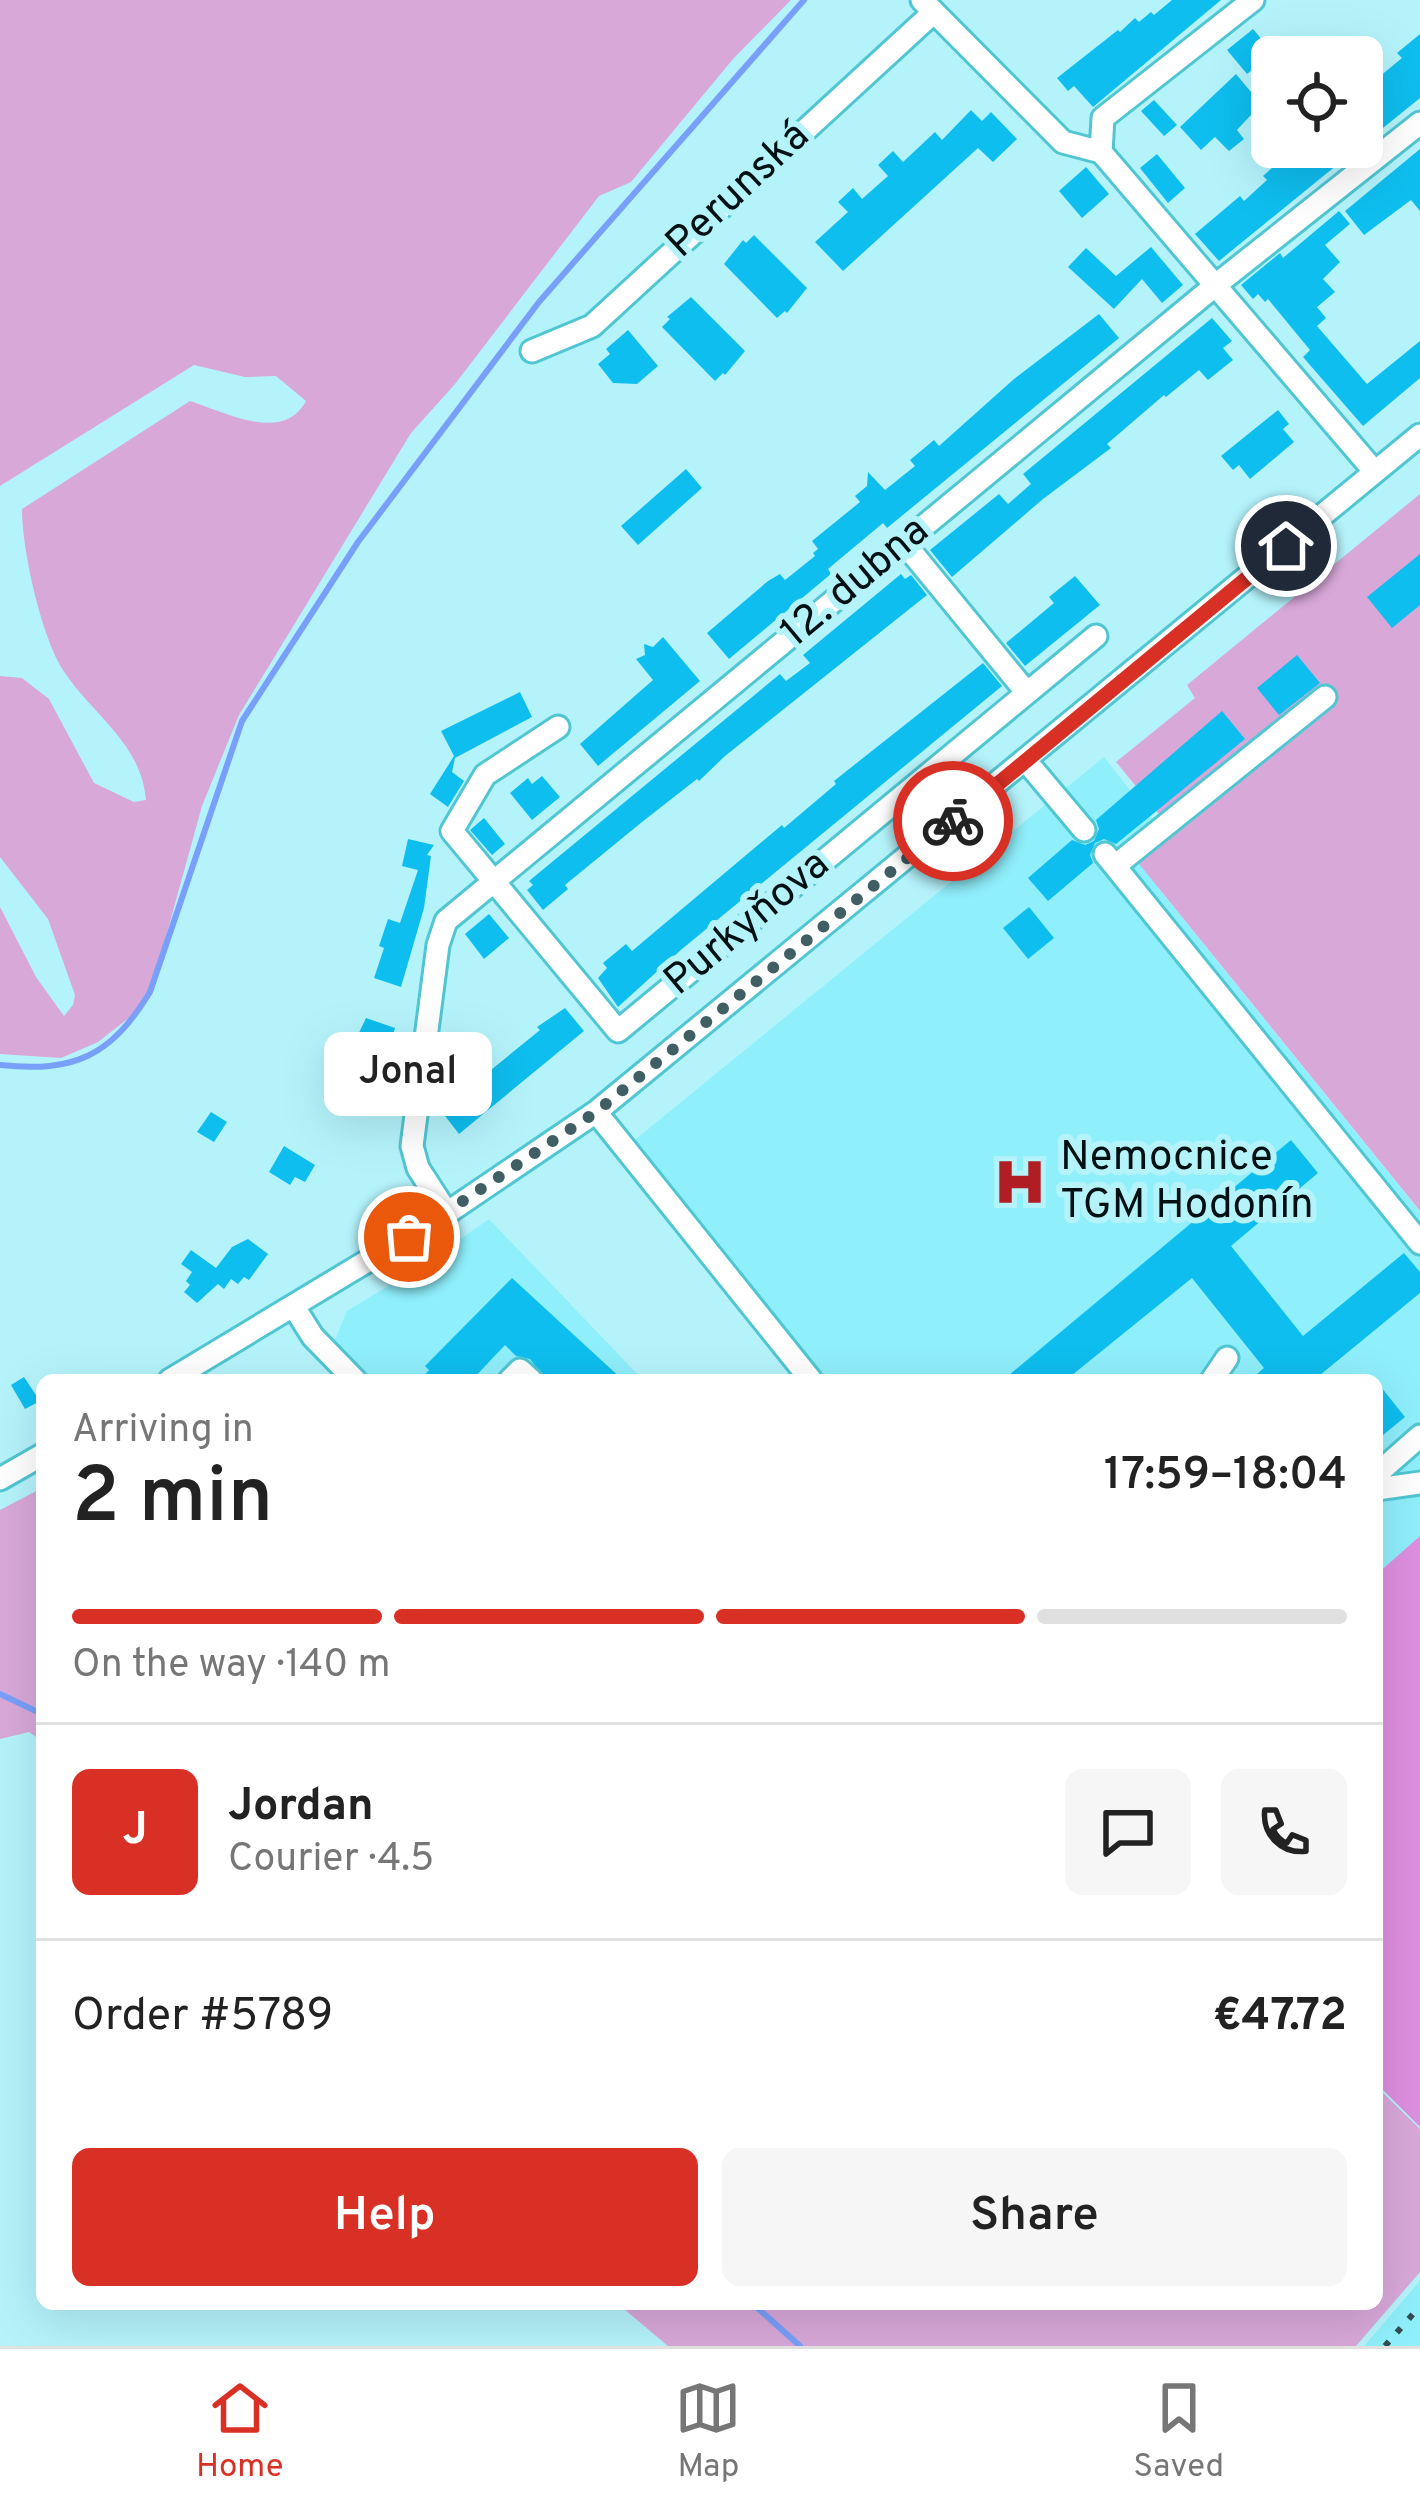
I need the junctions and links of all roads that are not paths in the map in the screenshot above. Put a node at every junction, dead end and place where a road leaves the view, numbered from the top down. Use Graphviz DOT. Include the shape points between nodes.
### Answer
graph roads {
  1 [pos="1252,0"];
  2 [pos="928,6"];
  3 [pos="1420,123"];
  4 [pos="1101,152"];
  5 [pos="1217,284"];
  6 [pos="532,351"];
  7 [pos="1420,435"];
  8 [pos="1376,472"];
  9 [pos="904,543"];
  10 [pos="1096,636"];
  11 [pos="1027,693"];
  12 [pos="1325,697"];
  13 [pos="558,727"];
  14 [pos="1026,760"];
  15 [pos="1084,830"];
  16 [pos="494,881"];
  17 [pos="596,1112"];
  18 [pos="447,1213"];
  19 [pos="1420,1243"];
  20 [pos="294,1307"];
  21 [pos="1227,1358"];
  22 [pos="180,1374"];
  23 [pos="344,1374"];
  24 [pos="806,1374"];
  25 [pos="1216,1374"];
  26 [pos="1420,1436"];
  27 [pos="36,1458"];
  28 [pos="1383,1469"];
  29 [pos="0,1479"];
  30 [pos="1420,1483"];
  31 [pos="1383,1488"];
  1 -- 4 [label="street" via="1103,118"];
  2 -- 4 [label="street, Perunská" via="1063,142"];
  2 -- 6 [label="street, Perunská" via="592,326"];
  3 -- 5 [label="street, 12. dubna"];
  4 -- 5 [label="street"];
  5 -- 8 [label="street"];
  5 -- 9 [label="street, 12. dubna"];
  7 -- 8 [label="street, Purkyňova"];
  8 -- 14 [label="street, Purkyňova"];
  9 -- 11 [label="street"];
  9 -- 16 [label="street, 12. dubna"];
  10 -- 11 [label="street, Purkyňova"];
  11 -- 16 [label="street, Purkyňova" via="618,1031"];
  12 -- 19 [label="street" via="1110,860"];
  13 -- 16 [label="street" via="484,776 454,824"];
  14 -- 15 [label="street"];
  14 -- 17 [label="street, Purkyňova"];
  16 -- 18 [label="street, 12. dubna" via="446,921 438,945 412,1146"];
  17 -- 18 [label="street, Purkyňova"];
  17 -- 24 [label="street"];
  18 -- 20 [label="street, Purkyňova"];
  20 -- 22 [label="street, Purkyňova"];
  20 -- 23 [label="street"];
  21 -- 25 [label="street"];
  26 -- 28 [label="street"];
  27 -- 29 [label="street"];
  30 -- 31 [label="street"];
}
